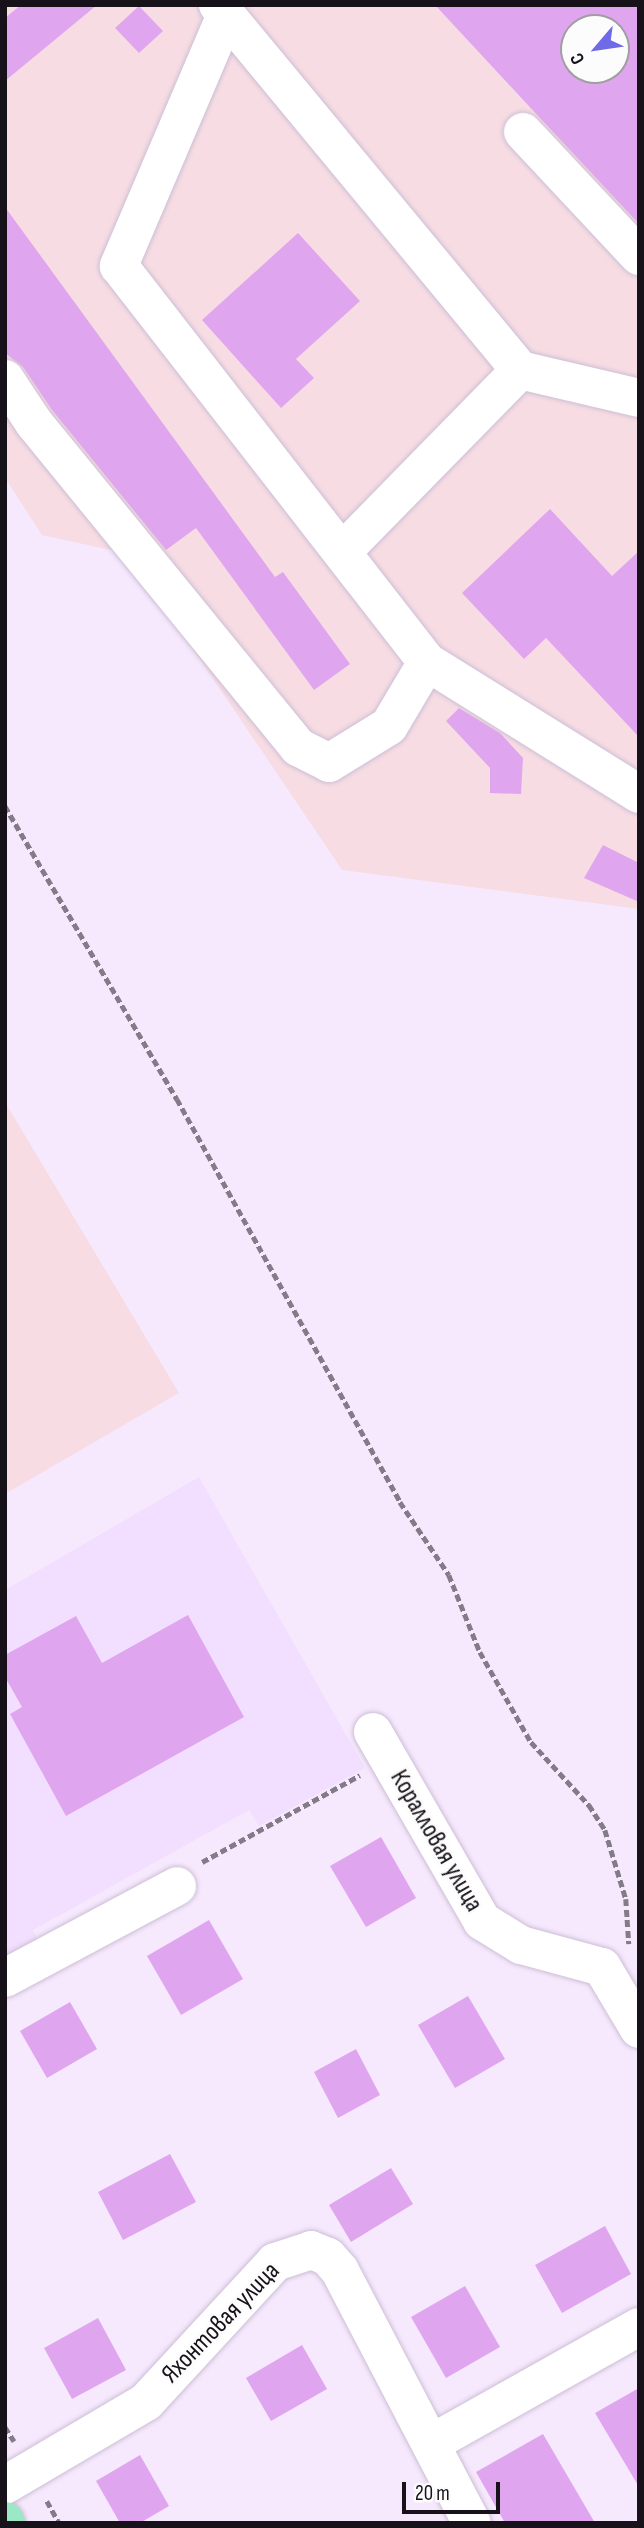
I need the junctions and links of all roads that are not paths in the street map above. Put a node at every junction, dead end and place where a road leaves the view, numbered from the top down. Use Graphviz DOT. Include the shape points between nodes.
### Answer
graph roads {
  1 [pos="221,11"];
  2 [pos="523,132"];
  3 [pos="639,256"];
  4 [pos="520,370"];
  5 [pos="5,379"];
  6 [pos="639,398"];
  7 [pos="343,551"];
  8 [pos="427,662"];
  9 [pos="639,794"];
  10 [pos="380,1746"];
  11 [pos="177,1886"];
  12 [pos="5,1978"];
  13 [pos="639,2029"];
  14 [pos="639,2327"];
  15 [pos="432,2443"];
  16 [pos="5,2485"];
  17 [pos="472,2523"];
  1 -- 4 [label="street"];
  1 -- 7 [label="street" via="119,266"];
  2 -- 3 [label="street"];
  4 -- 6 [label="street"];
  4 -- 7 [label="street"];
  5 -- 8 [label="street" via="34,423 298,747 329,763 389,726"];
  7 -- 8 [label="street"];
  8 -- 9 [label="street"];
  10 -- 13 [label="street, Коралловая улица" via="482,1922 521,1945 602,1967"];
  11 -- 12 [label="street"];
  14 -- 15 [label="street"];
  15 -- 16 [label="street, Яхонтовая улица" via="340,2271 328,2257 311,2250 275,2262 146,2402"];
  15 -- 17 [label="street, Яхонтовая улица"];
}
